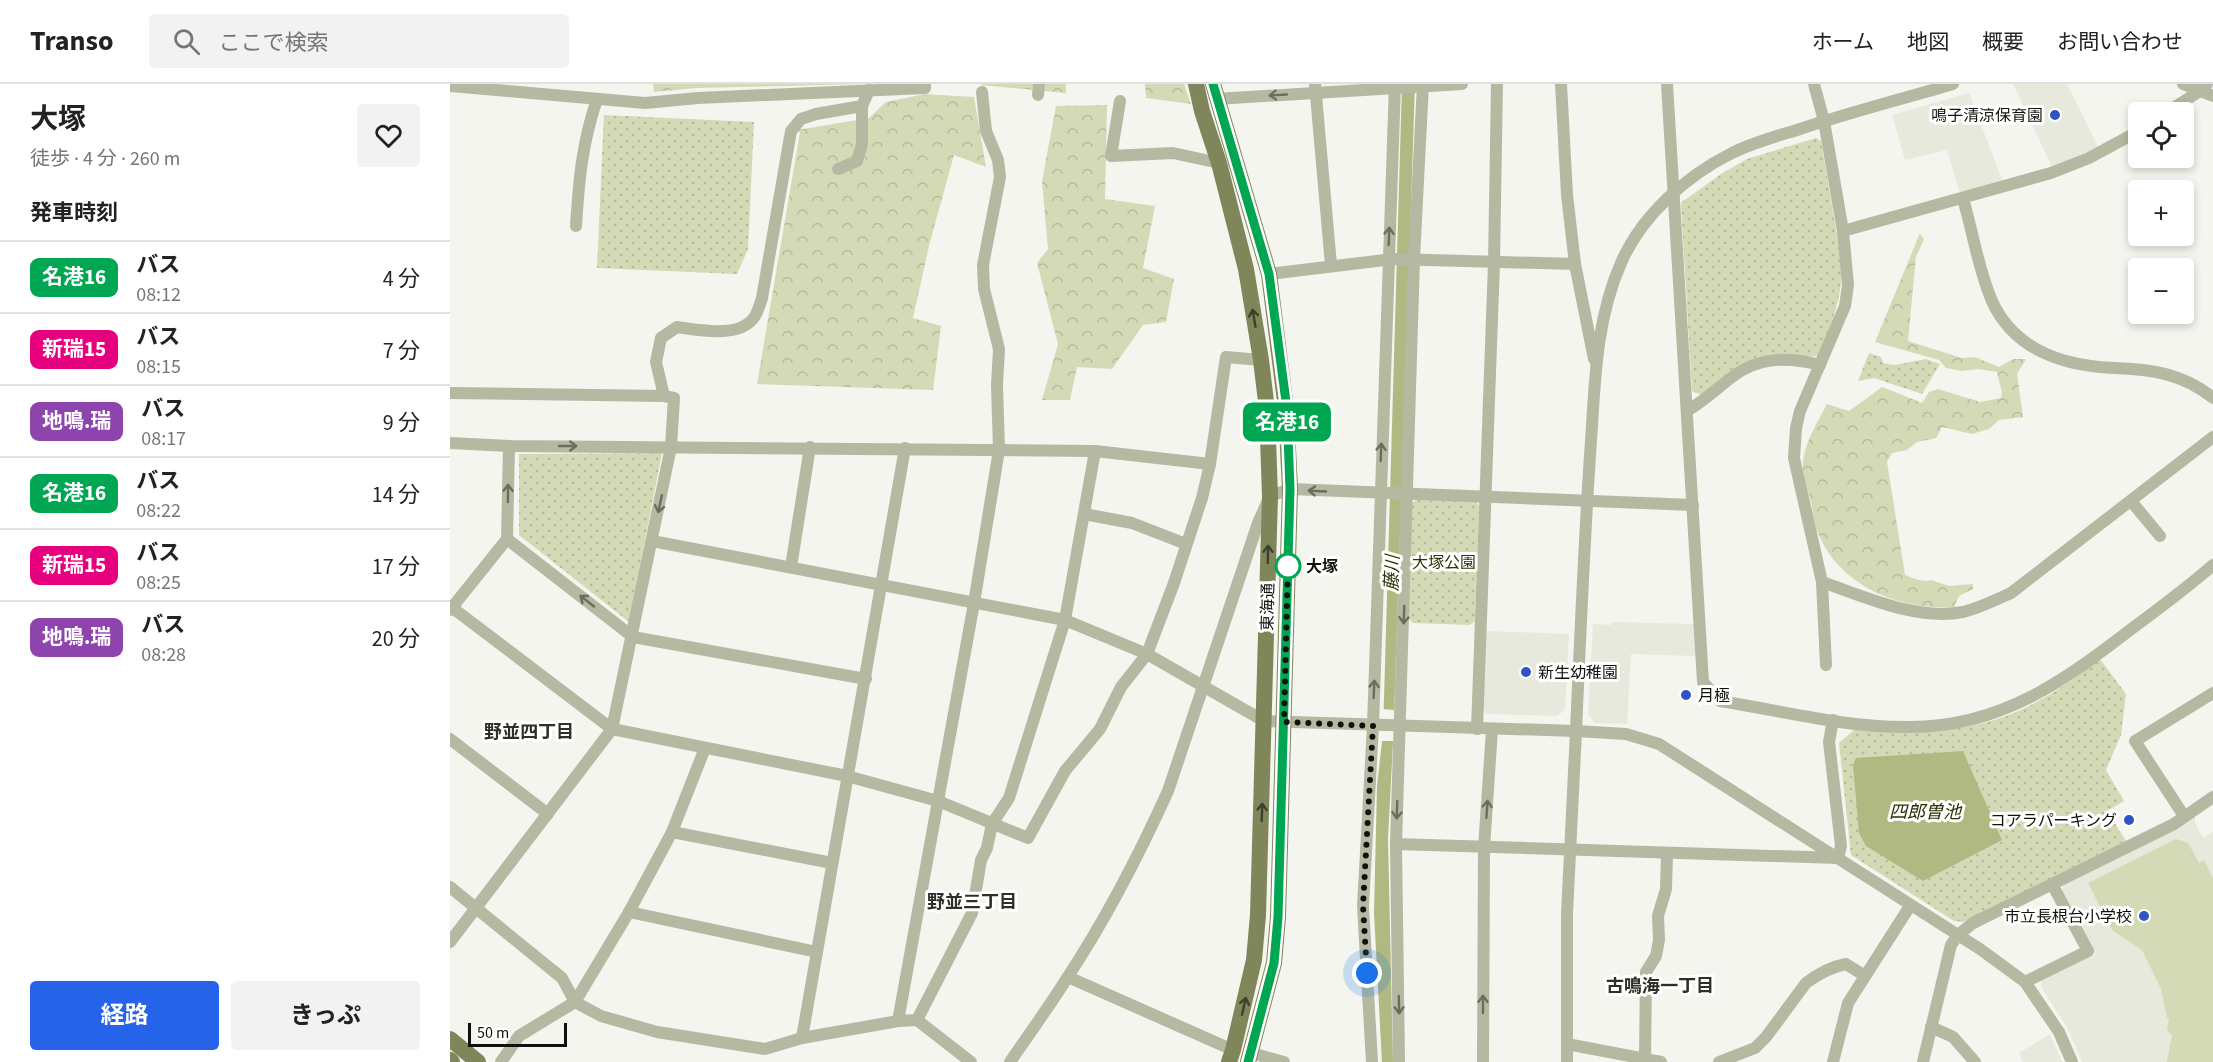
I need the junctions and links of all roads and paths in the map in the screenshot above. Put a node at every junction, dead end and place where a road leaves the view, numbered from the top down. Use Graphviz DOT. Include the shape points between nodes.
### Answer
graph roads {
  1 [pos="925,84"];
  2 [pos="1196,84"];
  3 [pos="1462,84"];
  4 [pos="1497,84"];
  5 [pos="1561,84"];
  6 [pos="1667,84"];
  7 [pos="1814,84"];
  8 [pos="1953,84"];
  9 [pos="2183,84"];
  10 [pos="454,86"];
  11 [pos="1420,86"];
  12 [pos="1397,87"];
  13 [pos="1315,88"];
  14 [pos="2204,88"];
  15 [pos="576,90"];
  16 [pos="869,90"];
  17 [pos="982,92"];
  18 [pos="1215,92"];
  19 [pos="2213,96"];
  20 [pos="597,99"];
  21 [pos="1120,101"];
  22 [pos="2182,102"];
  23 [pos="862,106"];
  24 [pos="1824,121"];
  25 [pos="2128,137"];
  26 [pos="1219,162"];
  27 [pos="838,169"];
  28 [pos="1674,192"];
  29 [pos="1964,199"];
  30 [pos="576,226"];
  31 [pos="1843,231"];
  32 [pos="1413,259"];
  33 [pos="1390,260"];
  34 [pos="1494,263"];
  35 [pos="1575,264"];
  36 [pos="1331,265"];
  37 [pos="1269,274"];
  38 [pos="1261,360"];
  39 [pos="1820,365"];
  40 [pos="1596,371"];
  41 [pos="450,393"];
  42 [pos="664,396"];
  43 [pos="2213,398"];
  44 [pos="1687,411"];
  45 [pos="2213,437"];
  46 [pos="450,443"];
  47 [pos="509,446"];
  48 [pos="671,447"];
  49 [pos="810,447"];
  50 [pos="905,448"];
  51 [pos="999,450"];
  52 [pos="1095,451"];
  53 [pos="1210,464"];
  54 [pos="1290,489"];
  55 [pos="1383,493"];
  56 [pos="1405,493"];
  57 [pos="1270,496"];
  58 [pos="1484,496"];
  59 [pos="1587,500"];
  60 [pos="2131,501"];
  61 [pos="1694,505"];
  62 [pos="1084,514"];
  63 [pos="2160,536"];
  64 [pos="507,539"];
  65 [pos="652,541"];
  66 [pos="1186,544"];
  67 [pos="2213,565"];
  68 [pos="790,567"];
  69 [pos="1822,582"];
  70 [pos="882,584"];
  71 [pos="974,603"];
  72 [pos="451,608"];
  73 [pos="1065,620"];
  74 [pos="633,637"];
  75 [pos="1147,654"];
  76 [pos="1826,665"];
  77 [pos="866,679"];
  78 [pos="1204,687"];
  79 [pos="2213,693"];
  80 [pos="1833,720"];
  81 [pos="1264,721"];
  82 [pos="1284,722"];
  83 [pos="1376,726"];
  84 [pos="1397,726"];
  85 [pos="612,729"];
  86 [pos="1477,729"];
  87 [pos="1492,730"];
  88 [pos="1575,731"];
  89 [pos="450,739"];
  90 [pos="705,748"];
  91 [pos="847,776"];
  92 [pos="2213,797"];
  93 [pos="938,801"];
  94 [pos="548,814"];
  95 [pos="2184,816"];
  96 [pos="992,824"];
  97 [pos="672,832"];
  98 [pos="1396,844"];
  99 [pos="1484,848"];
  100 [pos="1570,850"];
  101 [pos="1667,854"];
  102 [pos="1838,858"];
  103 [pos="832,863"];
  104 [pos="2052,884"];
  105 [pos="450,887"];
  106 [pos="1910,906"];
  107 [pos="476,907"];
  108 [pos="629,912"];
  109 [pos="1958,935"];
  110 [pos="450,942"];
  111 [pos="817,952"];
  112 [pos="1865,976"];
  113 [pos="1068,977"];
  114 [pos="2025,982"];
  115 [pos="574,1002"];
  116 [pos="917,1020"];
  117 [pos="898,1021"];
  118 [pos="1931,1027"];
  119 [pos="802,1038"];
  120 [pos="450,1039"];
  121 [pos="1567,1044"];
  122 [pos="1231,1056"];
  123 [pos="1250,1057"];
  124 [pos="1645,1059"];
  125 [pos="478,1062"];
  126 [pos="501,1062"];
  127 [pos="971,1062"];
  128 [pos="1010,1062"];
  129 [pos="1284,1062"];
  130 [pos="1372,1062"];
  131 [pos="1400,1062"];
  132 [pos="1483,1062"];
  133 [pos="1567,1062"];
  134 [pos="1661,1062"];
  135 [pos="1719,1062"];
  136 [pos="1833,1062"];
  137 [pos="1923,1062"];
  138 [pos="1975,1062"];
  139 [pos="2072,1062"];
  1 -- 16 [label="street" via="925,88"];
  2 -- 26 [label="main road, 東海通"];
  3 -- 11 [label="street"];
  4 -- 34 [label="street"];
  5 -- 35 [label="street"];
  6 -- 28 [label="street"];
  7 -- 24 [label="street"];
  8 -- 24 [label="street"];
  9 -- 14 [label="street"];
  10 -- 15 [label="street"];
  11 -- 12 [label="street"];
  11 -- 32 [label="street"];
  12 -- 13 [label="street"];
  33 -- 12 [label="street, one-way"];
  13 -- 18 [label="street, one-way"];
  13 -- 36 [label="street"];
  14 -- 19 [label="street"];
  14 -- 22 [label="street"];
  15 -- 20 [label="street"];
  16 -- 20 [label="street" via="645,103"];
  16 -- 23 [label="street"];
  17 -- 51 [label="street" via="986,131 998,160 1000,177 983,265 984,289 999,349"];
  18 -- 37 [label="main road, 東海通"];
  20 -- 30 [label="street" via="580,167"];
  21 -- 26 [label="street" via="1111,156 1173,153"];
  23 -- 27 [label="street" via="857,161"];
  23 -- 42 [label="street" via="801,119 791,131 762,298 754,318 738,328 715,332 677,327 661,338 656,362"];
  24 -- 28 [label="street" via="1732,153"];
  24 -- 31 [label="street"];
  25 -- 29 [label="street" via="2051,173"];
  38 -- 26 [label="main road, 東海通, one-way" via="1246,269"];
  28 -- 40 [label="street" via="1647,220 1622,261 1605,305"];
  28 -- 44 [label="street"];
  29 -- 31 [label="street"];
  29 -- 43 [label="street" via="1992,300 2023,339 2037,350 2069,363 2153,370 2187,380"];
  31 -- 39 [label="street" via="1848,277 1845,306"];
  32 -- 33 [label="street"];
  32 -- 34 [label="street"];
  32 -- 56 [label="street"];
  33 -- 36 [label="street"];
  55 -- 33 [label="street, one-way"];
  34 -- 35 [label="street"];
  34 -- 58 [label="street"];
  35 -- 40 [label="street"];
  36 -- 37 [label="street"];
  37 -- 54 [label="main road, 東海通" via="1287,409"];
  38 -- 53 [label="street" via="1226,357"];
  38 -- 57 [label="main road, 東海通"];
  39 -- 44 [label="street" via="1798,359 1753,364"];
  39 -- 69 [label="street" via="1800,411 1794,458"];
  40 -- 59 [label="street"];
  41 -- 42 [label="street"];
  42 -- 48 [label="street" via="674,398"];
  44 -- 61 [label="street"];
  45 -- 60 [label="street"];
  46 -- 47 [label="street"];
  47 -- 48 [label="street, one-way"];
  64 -- 47 [label="street, one-way"];
  48 -- 49 [label="street"];
  48 -- 65 [label="street, one-way"];
  49 -- 50 [label="street"];
  49 -- 68 [label="street"];
  50 -- 51 [label="street"];
  50 -- 70 [label="street"];
  51 -- 52 [label="street"];
  51 -- 71 [label="street"];
  52 -- 53 [label="street"];
  52 -- 62 [label="street"];
  53 -- 66 [label="street"];
  55 -- 54 [label="street, one-way"];
  54 -- 57 [label="street"];
  54 -- 82 [label="main road, 東海通"];
  55 -- 56 [label="street"];
  83 -- 55 [label="street, one-way"];
  56 -- 58 [label="street"];
  56 -- 84 [label="street, one-way"];
  57 -- 78 [label="street"];
  81 -- 57 [label="main road, 東海通, one-way"];
  58 -- 59 [label="street"];
  58 -- 86 [label="street"];
  59 -- 61 [label="street"];
  59 -- 88 [label="street"];
  60 -- 63 [label="street"];
  60 -- 69 [label="street" via="2011,593 1963,612 1910,610"];
  61 -- 80 [label="street" via="1703,682 1720,701"];
  62 -- 66 [label="street" via="1132,523"];
  62 -- 73 [label="street"];
  64 -- 72 [label="street"];
  74 -- 64 [label="street, one-way"];
  65 -- 68 [label="street"];
  65 -- 74 [label="street"];
  66 -- 75 [label="street"];
  67 -- 80 [label="street" via="2093,658 2038,695 2014,705 1961,721 1912,728"];
  68 -- 70 [label="street"];
  69 -- 76 [label="street"];
  70 -- 71 [label="street"];
  70 -- 77 [label="street"];
  71 -- 73 [label="street"];
  71 -- 93 [label="street"];
  72 -- 85 [label="street"];
  73 -- 75 [label="street"];
  73 -- 96 [label="street" via="1009,798"];
  74 -- 77 [label="street"];
  74 -- 85 [label="street"];
  75 -- 78 [label="street"];
  75 -- 96 [label="street" via="1121,687 1100,729 1065,771 1028,838"];
  77 -- 91 [label="street"];
  78 -- 81 [label="street"];
  78 -- 113 [label="street" via="1154,822"];
  79 -- 95 [label="street" via="2135,741"];
  80 -- 102 [label="street" via="1829,742 1841,846"];
  81 -- 82 [label="street"];
  122 -- 81 [label="main road, 東海通, one-way" via="1254,960"];
  82 -- 83 [label="street"];
  82 -- 123 [label="main road, 東海通" via="1275,952"];
  83 -- 84 [label="street"];
  83 -- 130 [label="street" via="1363,906"];
  84 -- 86 [label="street"];
  84 -- 98 [label="street, one-way"];
  85 -- 90 [label="street"];
  85 -- 94 [label="street"];
  86 -- 87 [label="street"];
  87 -- 88 [label="street"];
  99 -- 87 [label="street, one-way"];
  88 -- 100 [label="street"];
  88 -- 102 [label="street" via="1626,734 1659,744"];
  89 -- 94 [label="street"];
  90 -- 91 [label="street"];
  90 -- 97 [label="street"];
  91 -- 93 [label="street"];
  91 -- 103 [label="street"];
  92 -- 95 [label="street"];
  93 -- 96 [label="street"];
  93 -- 117 [label="street"];
  94 -- 107 [label="street"];
  95 -- 104 [label="street"];
  96 -- 116 [label="street" via="972,913"];
  97 -- 103 [label="street"];
  97 -- 108 [label="street"];
  98 -- 99 [label="street"];
  98 -- 131 [label="street, one-way"];
  99 -- 100 [label="street"];
  132 -- 99 [label="street, one-way"];
  100 -- 101 [label="street"];
  100 -- 121 [label="street"];
  101 -- 102 [label="street"];
  101 -- 124 [label="street" via="1666,889 1658,916 1659,940 1656,956 1646,972"];
  102 -- 106 [label="street"];
  103 -- 111 [label="street"];
  104 -- 109 [label="street" via="1973,923"];
  104 -- 114 [label="street" via="2088,951"];
  105 -- 107 [label="street"];
  106 -- 109 [label="street"];
  106 -- 112 [label="street"];
  107 -- 110 [label="street"];
  107 -- 115 [label="street" via="562,978"];
  108 -- 111 [label="street"];
  108 -- 115 [label="street"];
  109 -- 114 [label="street"];
  109 -- 118 [label="street" via="1951,945"];
  111 -- 119 [label="street"];
  112 -- 135 [label="street" via="1846,964 1814,977 1755,1048"];
  112 -- 136 [label="street" via="1848,1003"];
  113 -- 122 [label="street"];
  113 -- 128 [label="street"];
  114 -- 139 [label="street" via="2059,1032"];
  115 -- 119 [label="street" via="601,1016 657,1032 765,1049"];
  115 -- 126 [label="street" via="519,1036"];
  116 -- 117 [label="street"];
  116 -- 127 [label="street"];
  117 -- 119 [label="street"];
  118 -- 137 [label="street"];
  118 -- 138 [label="street" via="1953,1037"];
  120 -- 125 [label="main road"];
  121 -- 124 [label="street"];
  121 -- 133 [label="street"];
  123 -- 129 [label="street"];
  124 -- 134 [label="street"];
}
